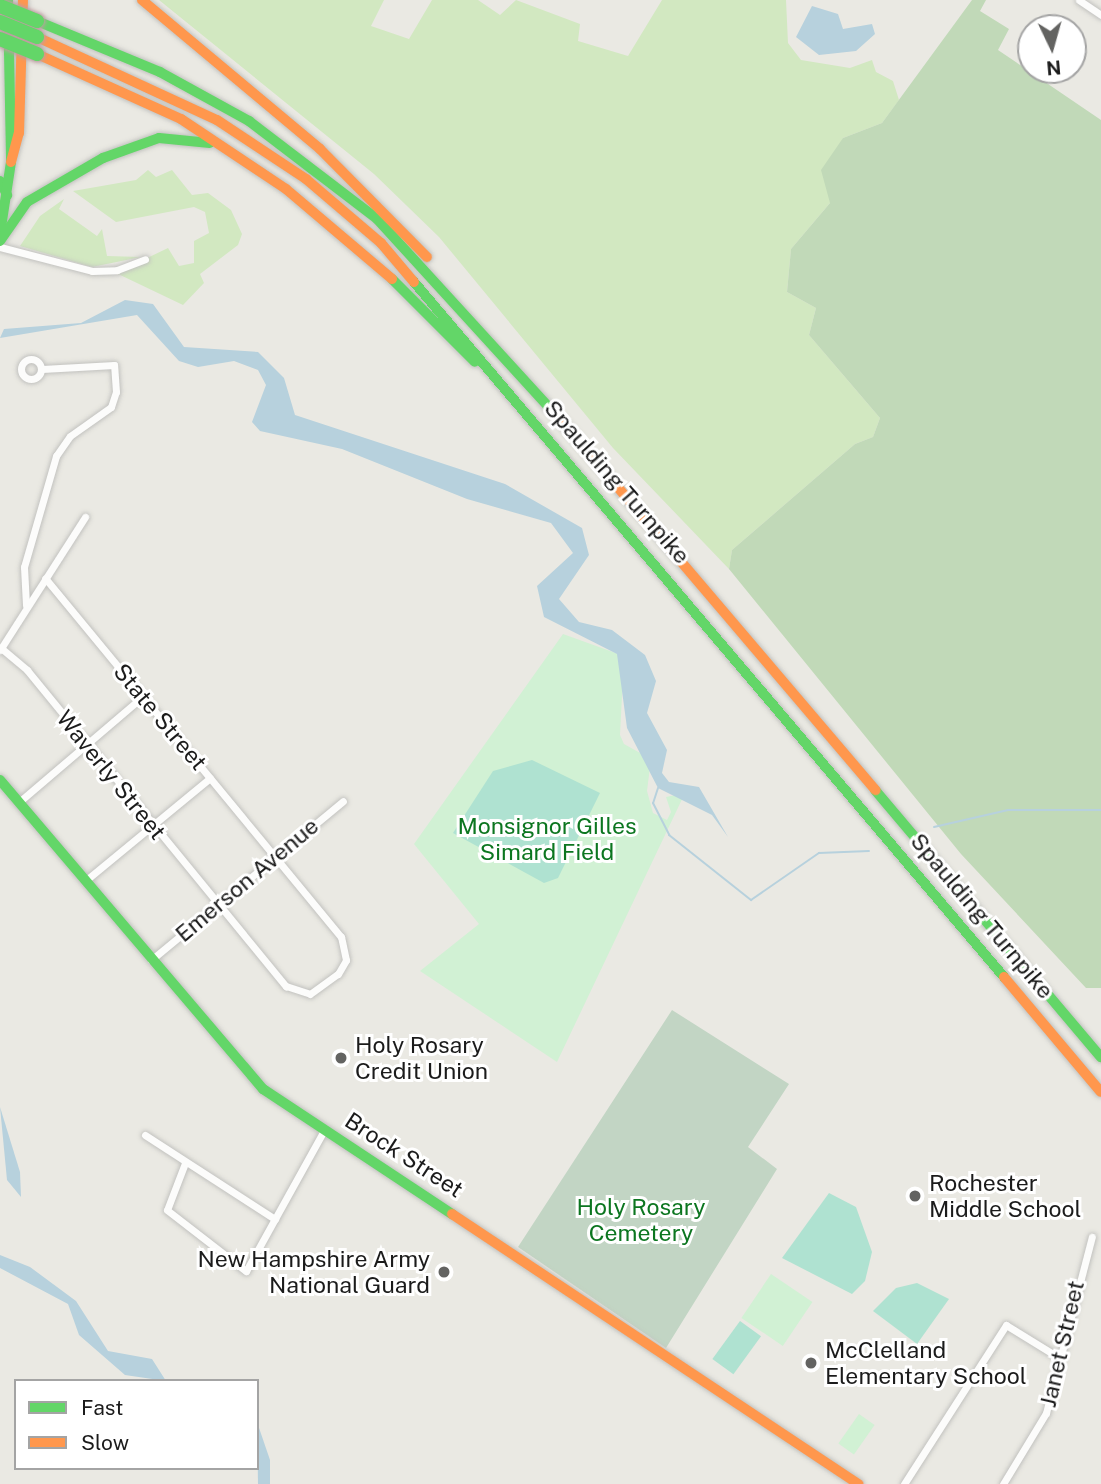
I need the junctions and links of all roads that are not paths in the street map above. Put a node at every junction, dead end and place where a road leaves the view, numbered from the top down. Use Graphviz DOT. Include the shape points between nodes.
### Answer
graph roads {
  1 [pos="8,0"];
  2 [pos="23,0"];
  3 [pos="142,0"];
  4 [pos="1079,0"];
  5 [pos="0,6"];
  6 [pos="1101,15"];
  7 [pos="0,22"];
  8 [pos="0,39"];
  9 [pos="8,63"];
  10 [pos="0,85"];
  11 [pos="227,148"];
  12 [pos="6,162"];
  13 [pos="0,181"];
  14 [pos="7,195"];
  15 [pos="0,234"];
  16 [pos="0,241"];
  17 [pos="0,247"];
  18 [pos="145,259"];
  19 [pos="466,312"];
  20 [pos="41,369"];
  21 [pos="532,419"];
  22 [pos="85,517"];
  23 [pos="45,578"];
  24 [pos="26,605"];
  25 [pos="0,649"];
  26 [pos="142,697"];
  27 [pos="85,745"];
  28 [pos="210,778"];
  29 [pos="0,780"];
  30 [pos="342,801"];
  31 [pos="19,802"];
  32 [pos="153,825"];
  33 [pos="274,857"];
  34 [pos="85,881"];
  35 [pos="217,905"];
  36 [pos="151,960"];
  37 [pos="1022,965"];
  38 [pos="1101,1043"];
  39 [pos="1101,1057"];
  40 [pos="1101,1092"];
  41 [pos="324,1130"];
  42 [pos="145,1135"];
  43 [pos="185,1163"];
  44 [pos="275,1219"];
  45 [pos="1092,1237"];
  46 [pos="1058,1357"];
  47 [pos="858,1484"];
  48 [pos="904,1484"];
  49 [pos="1003,1484"];
  1 -- 9 [label="main road"];
  2 -- 12 [label="main road" via="19,132"];
  3 -- 19 [label="main road" via="365,190 430,261"];
  4 -- 6 [label="street"];
  5 -- 19 [label="main road, Spaulding Turnpike, bridge" via="160,72 289,147 377,219"];
  7 -- 21 [label="main road, Spaulding Turnpike, bridge" via="189,104 306,179 389,252"];
  8 -- 11 [label="main road, bridge" via="135,94"];
  9 -- 10 [label="main road"];
  9 -- 12 [label="main road"];
  11 -- 16 [label="main road" via="173,136 120,151 37,194"];
  11 -- 21 [label="main road" via="372,259 509,404"];
  12 -- 14 [label="main road"];
  13 -- 14 [label="main road"];
  14 -- 15 [label="main road"];
  17 -- 18 [label="street" via="92,271 117,270"];
  19 -- 37 [label="main road, Spaulding Turnpike"];
  20 -- 24 [label="street" via="114,365 116,392 111,407 70,436 56,456 24,567"];
  21 -- 40 [label="main road, Spaulding Turnpike"];
  22 -- 23 [label="street"];
  23 -- 24 [label="street"];
  23 -- 26 [label="street, State Street"];
  24 -- 25 [label="street"];
  25 -- 27 [label="street, Waverly Street" via="27,670"];
  26 -- 27 [label="street"];
  26 -- 28 [label="street, State Street"];
  27 -- 31 [label="street"];
  27 -- 32 [label="street, Waverly Street"];
  28 -- 32 [label="street"];
  28 -- 33 [label="street, State Street"];
  29 -- 31 [label="main road, Brock Street"];
  30 -- 33 [label="street, Emerson Avenue"];
  31 -- 34 [label="main road, Brock Street"];
  32 -- 34 [label="street"];
  32 -- 35 [label="street, Waverly Street"];
  33 -- 35 [label="street, Emerson Avenue"];
  33 -- 35 [label="street, State Street" via="344,944 346,960 333,980 310,994 295,993"];
  34 -- 36 [label="main road, Brock Street"];
  35 -- 36 [label="street, Emerson Avenue"];
  36 -- 41 [label="main road, Brock Street" via="250,1078"];
  37 -- 38 [label="main road"];
  37 -- 39 [label="main road, Spaulding Turnpike"];
  41 -- 44 [label="street"];
  41 -- 47 [label="main road, Brock Street"];
  42 -- 43 [label="street"];
  43 -- 44 [label="street"];
  43 -- 44 [label="street" via="167,1210 246,1270"];
  45 -- 46 [label="street, Janet Street"];
  46 -- 48 [label="street" via="1006,1325"];
  46 -- 49 [label="street, Janet Street" via="1046,1413"];
}
